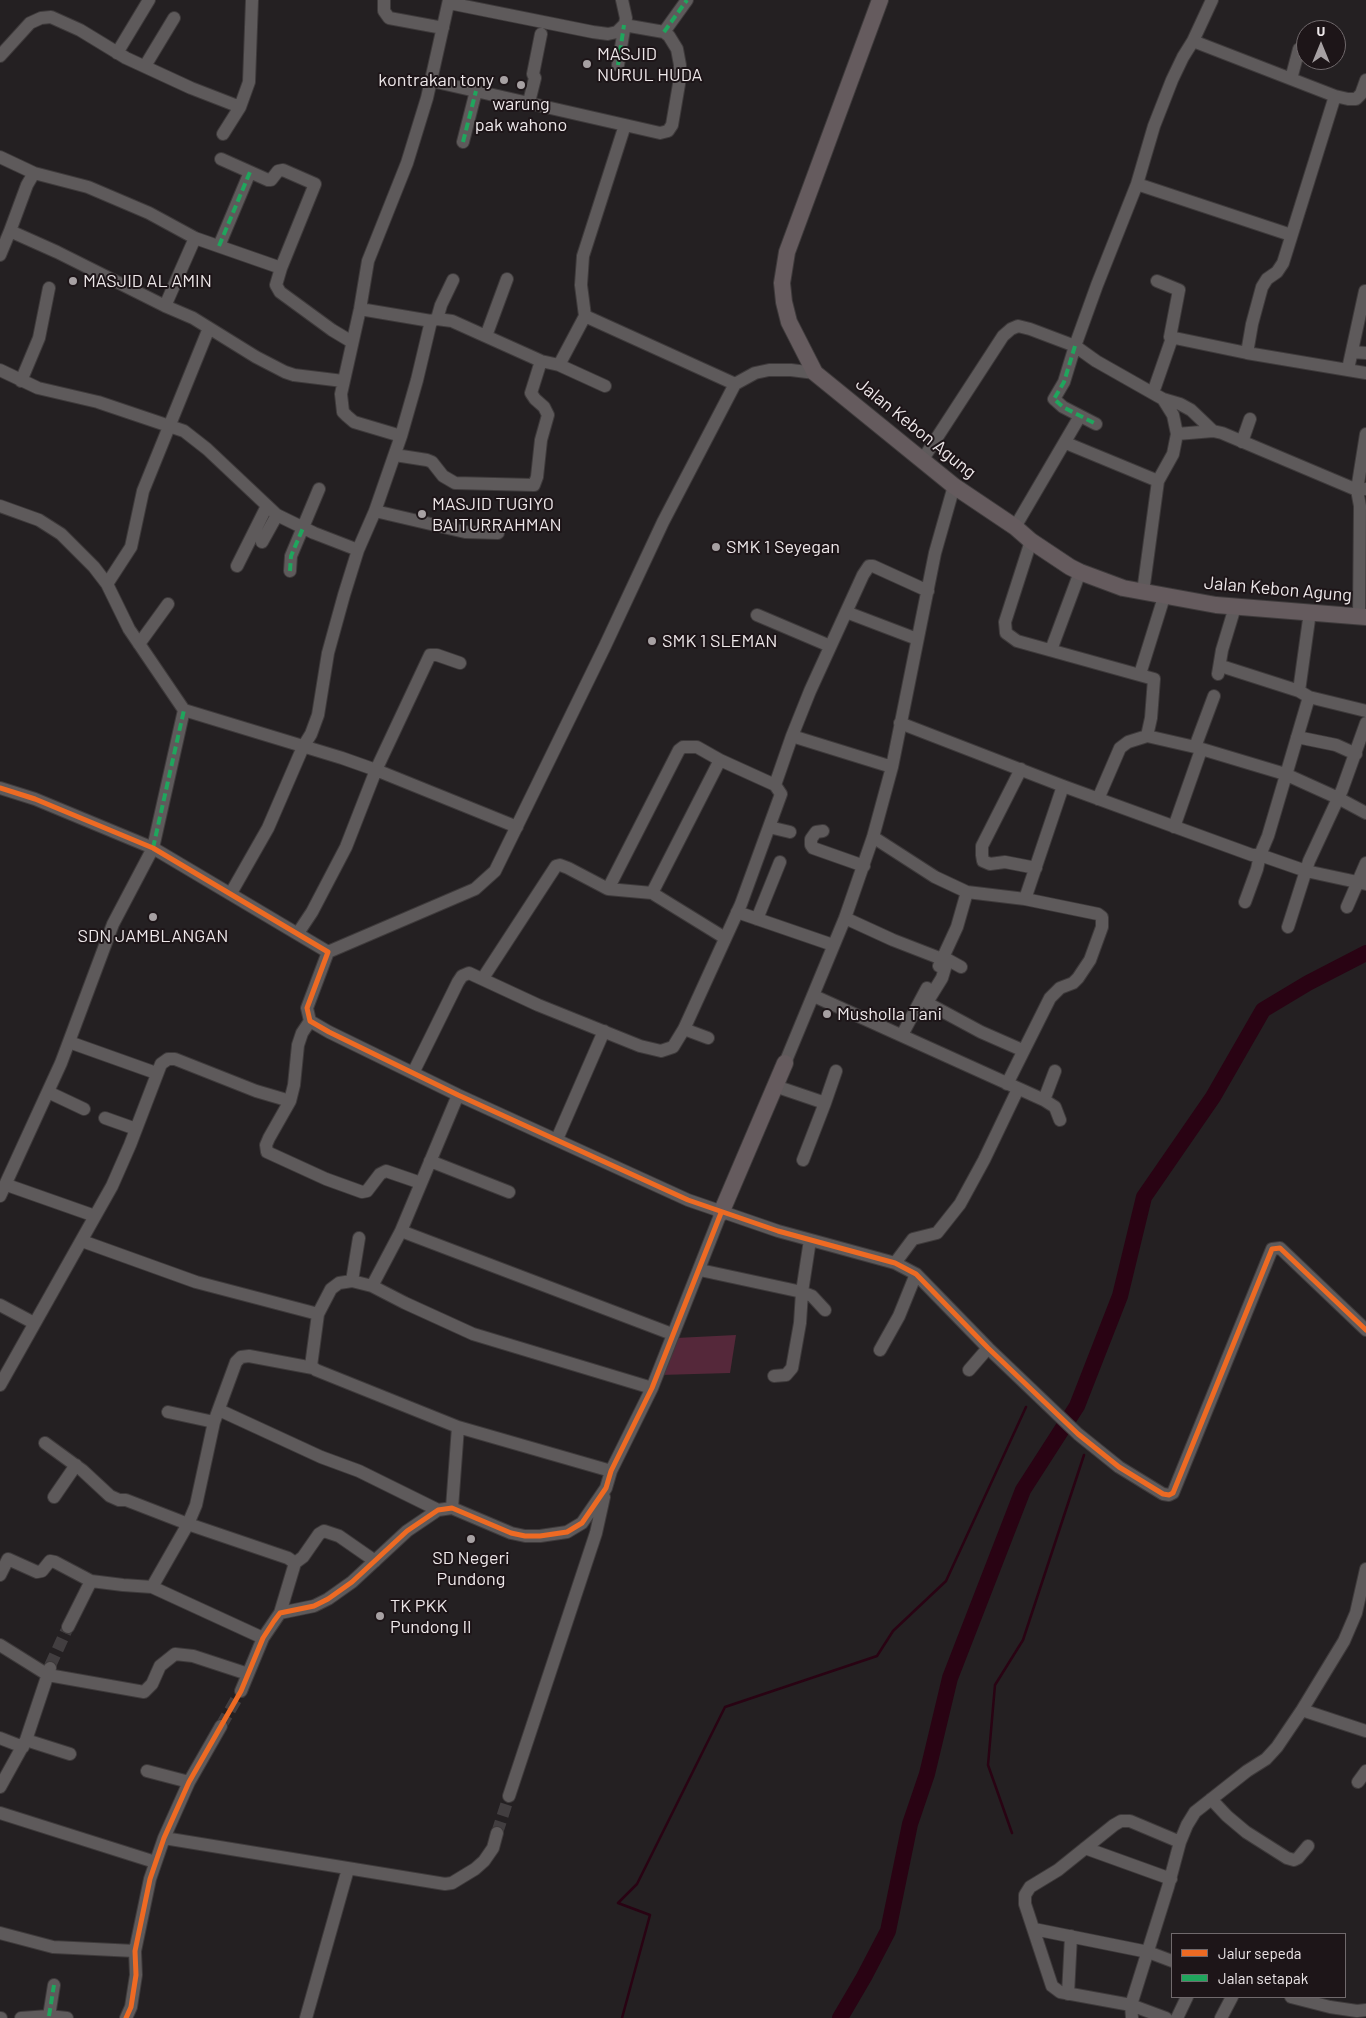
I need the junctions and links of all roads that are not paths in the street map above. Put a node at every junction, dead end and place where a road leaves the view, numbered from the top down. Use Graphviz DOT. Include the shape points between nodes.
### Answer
graph roads {
  1 [pos="148,0"];
  2 [pos="252,0"];
  3 [pos="384,0"];
  4 [pos="622,0"];
  5 [pos="687,0"];
  6 [pos="880,0"];
  7 [pos="1212,0"];
  8 [pos="449,2"];
  9 [pos="174,18"];
  10 [pos="624,25"];
  11 [pos="443,28"];
  12 [pos="664,32"];
  13 [pos="543,35"];
  14 [pos="1193,41"];
  15 [pos="117,52"];
  16 [pos="0,56"];
  17 [pos="1296,60"];
  18 [pos="618,65"];
  19 [pos="145,66"];
  20 [pos="1291,79"];
  21 [pos="1366,80"];
  22 [pos="432,81"];
  23 [pos="476,90"];
  24 [pos="1335,96"];
  25 [pos="529,102"];
  26 [pos="240,107"];
  27 [pos="625,125"];
  28 [pos="223,134"];
  29 [pos="463,142"];
  30 [pos="0,157"];
  31 [pos="221,159"];
  32 [pos="250,172"];
  33 [pos="34,173"];
  34 [pos="1137,184"];
  35 [pos="10,231"];
  36 [pos="1291,235"];
  37 [pos="195,238"];
  38 [pos="219,246"];
  39 [pos="0,255"];
  40 [pos="281,268"];
  41 [pos="507,279"];
  42 [pos="453,280"];
  43 [pos="1157,281"];
  44 [pos="49,288"];
  45 [pos="1365,291"];
  46 [pos="165,306"];
  47 [pos="360,308"];
  48 [pos="585,316"];
  49 [pos="434,320"];
  50 [pos="209,328"];
  51 [pos="486,336"];
  52 [pos="1172,338"];
  53 [pos="352,342"];
  54 [pos="1074,346"];
  55 [pos="1352,352"];
  56 [pos="1247,353"];
  57 [pos="1366,353"];
  58 [pos="541,360"];
  59 [pos="559,365"];
  60 [pos="1348,369"];
  61 [pos="0,370"];
  62 [pos="1366,372"];
  63 [pos="815,373"];
  64 [pos="21,381"];
  65 [pos="343,381"];
  66 [pos="735,384"];
  67 [pos="605,386"];
  68 [pos="1155,387"];
  69 [pos="1163,399"];
  70 [pos="1080,416"];
  71 [pos="1250,419"];
  72 [pos="1096,424"];
  73 [pos="170,425"];
  74 [pos="1213,431"];
  75 [pos="1177,434"];
  76 [pos="1366,434"];
  77 [pos="401,436"];
  78 [pos="1242,442"];
  79 [pos="1066,443"];
  80 [pos="395,455"];
  81 [pos="923,459"];
  82 [pos="1158,482"];
  83 [pos="954,486"];
  84 [pos="319,489"];
  85 [pos="1361,489"];
  86 [pos="0,506"];
  87 [pos="266,506"];
  88 [pos="374,512"];
  89 [pos="277,516"];
  90 [pos="1015,527"];
  91 [pos="303,528"];
  92 [pos="498,534"];
  93 [pos="1031,541"];
  94 [pos="262,542"];
  95 [pos="358,550"];
  96 [pos="238,566"];
  97 [pos="290,570"];
  98 [pos="1080,572"];
  99 [pos="107,584"];
  100 [pos="928,591"];
  101 [pos="1143,592"];
  102 [pos="1164,597"];
  103 [pos="168,604"];
  104 [pos="1234,607"];
  105 [pos="846,612"];
  106 [pos="1310,612"];
  107 [pos="757,616"];
  108 [pos="1363,616"];
  109 [pos="917,639"];
  110 [pos="139,644"];
  111 [pos="830,646"];
  112 [pos="1051,650"];
  113 [pos="460,663"];
  114 [pos="1140,674"];
  115 [pos="1304,694"];
  116 [pos="1214,696"];
  117 [pos="184,710"];
  118 [pos="1366,711"];
  119 [pos="1366,722"];
  120 [pos="900,723"];
  121 [pos="792,736"];
  122 [pos="1147,736"];
  123 [pos="1296,737"];
  124 [pos="303,746"];
  125 [pos="1198,748"];
  126 [pos="1356,754"];
  127 [pos="720,760"];
  128 [pos="892,767"];
  129 [pos="1021,769"];
  130 [pos="376,770"];
  131 [pos="1285,774"];
  132 [pos="775,785"];
  133 [pos="1063,786"];
  134 [pos="0,788"];
  135 [pos="1338,798"];
  136 [pos="1098,799"];
  137 [pos="1366,813"];
  138 [pos="517,827"];
  139 [pos="769,827"];
  140 [pos="1174,827"];
  141 [pos="823,830"];
  142 [pos="790,832"];
  143 [pos="873,837"];
  144 [pos="153,848"];
  145 [pos="1260,855"];
  146 [pos="780,862"];
  147 [pos="1366,863"];
  148 [pos="864,866"];
  149 [pos="1036,868"];
  150 [pos="1306,871"];
  151 [pos="1362,884"];
  152 [pos="608,889"];
  153 [pos="967,892"];
  154 [pos="231,893"];
  155 [pos="652,893"];
  156 [pos="1025,900"];
  157 [pos="1245,902"];
  158 [pos="1347,907"];
  159 [pos="737,912"];
  160 [pos="845,918"];
  161 [pos="757,919"];
  162 [pos="1288,927"];
  163 [pos="298,933"];
  164 [pos="726,938"];
  165 [pos="834,945"];
  166 [pos="328,952"];
  167 [pos="942,958"];
  168 [pos="961,968"];
  169 [pos="483,978"];
  170 [pos="814,996"];
  171 [pos="310,1021"];
  172 [pos="684,1029"];
  173 [pos="604,1031"];
  174 [pos="902,1035"];
  175 [pos="708,1038"];
  176 [pos="69,1042"];
  177 [pos="1022,1050"];
  178 [pos="784,1063"];
  179 [pos="836,1071"];
  180 [pos="1055,1071"];
  181 [pos="156,1072"];
  182 [pos="413,1072"];
  183 [pos="774,1086"];
  184 [pos="1012,1086"];
  185 [pos="48,1092"];
  186 [pos="458,1095"];
  187 [pos="1044,1100"];
  188 [pos="290,1101"];
  189 [pos="825,1103"];
  190 [pos="84,1109"];
  191 [pos="105,1118"];
  192 [pos="1060,1120"];
  193 [pos="136,1129"];
  194 [pos="557,1139"];
  195 [pos="803,1160"];
  196 [pos="430,1161"];
  197 [pos="421,1183"];
  198 [pos="6,1185"];
  199 [pos="509,1192"];
  200 [pos="0,1196"];
  201 [pos="721,1213"];
  202 [pos="95,1216"];
  203 [pos="400,1231"];
  204 [pos="359,1238"];
  205 [pos="810,1240"];
  206 [pos="82,1242"];
  207 [pos="896,1263"];
  208 [pos="700,1270"];
  209 [pos="916,1274"];
  210 [pos="352,1281"];
  211 [pos="372,1286"];
  212 [pos="802,1292"];
  213 [pos="0,1305"];
  214 [pos="825,1310"];
  215 [pos="318,1314"];
  216 [pos="34,1323"];
  217 [pos="1366,1330"];
  218 [pos="672,1334"];
  219 [pos="988,1348"];
  220 [pos="880,1350"];
  221 [pos="313,1368"];
  222 [pos="969,1370"];
  223 [pos="774,1376"];
  224 [pos="0,1385"];
  225 [pos="652,1388"];
  226 [pos="219,1410"];
  227 [pos="168,1412"];
  228 [pos="214,1422"];
  229 [pos="458,1427"];
  230 [pos="45,1443"];
  231 [pos="76,1465"];
  232 [pos="611,1471"];
  233 [pos="606,1488"];
  234 [pos="54,1497"];
  235 [pos="452,1508"];
  236 [pos="438,1510"];
  237 [pos="188,1524"];
  238 [pos="375,1562"];
  239 [pos="295,1563"];
  240 [pos="0,1575"];
  241 [pos="1366,1575"];
  242 [pos="91,1581"];
  243 [pos="152,1587"];
  244 [pos="280,1613"];
  245 [pos="68,1627"];
  246 [pos="263,1638"];
  247 [pos="0,1645"];
  248 [pos="49,1670"];
  249 [pos="248,1674"];
  250 [pos="241,1691"];
  251 [pos="1302,1710"];
  252 [pos="220,1726"];
  253 [pos="1366,1732"];
  254 [pos="0,1738"];
  255 [pos="25,1743"];
  256 [pos="70,1754"];
  257 [pos="147,1771"];
  258 [pos="1366,1771"];
  259 [pos="188,1782"];
  260 [pos="1358,1782"];
  261 [pos="0,1786"];
  262 [pos="509,1796"];
  263 [pos="1211,1799"];
  264 [pos="0,1812"];
  265 [pos="497,1833"];
  266 [pos="164,1838"];
  267 [pos="1180,1842"];
  268 [pos="1308,1846"];
  269 [pos="1085,1848"];
  270 [pos="155,1862"];
  271 [pos="348,1869"];
  272 [pos="1171,1879"];
  273 [pos="1034,1929"];
  274 [pos="0,1933"];
  275 [pos="1071,1936"];
  276 [pos="135,1951"];
  277 [pos="1148,1952"];
  278 [pos="1171,1961"];
  279 [pos="54,1985"];
  280 [pos="1068,1994"];
  281 [pos="1187,1998"];
  282 [pos="1231,1998"];
  283 [pos="1295,1998"];
  284 [pos="1366,2010"];
  285 [pos="1132,2012"];
  286 [pos="49,2016"];
  287 [pos="22,2018"];
  288 [pos="67,2018"];
  289 [pos="126,2018"];
  290 [pos="306,2018"];
  291 [pos="1127,2018"];
  292 [pos="1166,2018"];
  293 [pos="1177,2018"];
  294 [pos="1221,2018"];
  1 -- 15 [label="street"];
  2 -- 26 [label="street" via="249,82"];
  3 -- 11 [label="street" via="384,11 389,18"];
  4 -- 10 [label="street" via="626,18"];
  5 -- 12 [label="street"];
  6 -- 63 [label="main road, Jalan Kebon Agung" via="788,252 782,283 788,322"];
  7 -- 14 [label="street"];
  8 -- 10 [label="street" via="608,34 617,32"];
  8 -- 11 [label="street"];
  9 -- 19 [label="street"];
  10 -- 12 [label="street"];
  10 -- 18 [label="street"];
  11 -- 22 [label="street"];
  12 -- 27 [label="street" via="677,49 680,65 672,125 668,131 660,133"];
  13 -- 25 [label="street" via="538,76 534,78"];
  14 -- 20 [label="street"];
  14 -- 34 [label="street" via="1179,64 1154,126"];
  15 -- 16 [label="street" via="51,17 30,23"];
  15 -- 19 [label="street"];
  17 -- 20 [label="street"];
  19 -- 26 [label="street"];
  20 -- 24 [label="street"];
  21 -- 24 [label="street" via="1362,94 1356,99"];
  22 -- 23 [label="street"];
  22 -- 47 [label="street" via="407,163 368,260"];
  23 -- 25 [label="street"];
  23 -- 29 [label="street"];
  24 -- 36 [label="street"];
  25 -- 27 [label="street"];
  26 -- 28 [label="street"];
  27 -- 48 [label="street" via="583,256 581,285"];
  30 -- 33 [label="street"];
  31 -- 32 [label="street"];
  32 -- 38 [label="street"];
  32 -- 40 [label="street" via="270,180 283,170 315,184"];
  33 -- 35 [label="street"];
  33 -- 37 [label="street" via="88,187 149,213"];
  34 -- 36 [label="street"];
  34 -- 54 [label="street"];
  35 -- 39 [label="street"];
  35 -- 46 [label="street"];
  36 -- 56 [label="street" via="1283,263 1262,287"];
  37 -- 38 [label="street"];
  37 -- 46 [label="street"];
  38 -- 40 [label="street"];
  40 -- 53 [label="street" via="276,285 280,292"];
  41 -- 51 [label="street"];
  42 -- 49 [label="street"];
  43 -- 52 [label="street" via="1179,290"];
  44 -- 64 [label="street" via="39,338"];
  45 -- 55 [label="street"];
  46 -- 50 [label="street"];
  47 -- 49 [label="street"];
  47 -- 53 [label="street"];
  48 -- 59 [label="street"];
  48 -- 66 [label="street"];
  49 -- 51 [label="street" via="452,322"];
  49 -- 77 [label="street"];
  50 -- 65 [label="street" via="285,372"];
  50 -- 73 [label="street"];
  51 -- 58 [label="street"];
  52 -- 56 [label="street"];
  52 -- 68 [label="street"];
  53 -- 65 [label="street"];
  54 -- 69 [label="street"];
  54 -- 70 [label="street" via="1064,382 1054,399"];
  54 -- 81 [label="street" via="1030,329 1018,326 1011,329 1003,336"];
  55 -- 57 [label="street"];
  55 -- 60 [label="street"];
  56 -- 60 [label="street"];
  58 -- 59 [label="street"];
  58 -- 80 [label="street" via="531,393 548,415 534,485 455,483 442,476 432,462"];
  59 -- 67 [label="street"];
  60 -- 62 [label="street"];
  61 -- 64 [label="street"];
  63 -- 66 [label="street" via="769,370 755,373"];
  63 -- 81 [label="main road, Jalan Kebon Agung"];
  64 -- 73 [label="street"];
  65 -- 77 [label="street" via="341,404 347,416 354,422"];
  66 -- 138 [label="street" via="663,522"];
  69 -- 74 [label="street" via="1191,410"];
  69 -- 75 [label="street" via="1173,415"];
  70 -- 72 [label="street"];
  70 -- 79 [label="street"];
  71 -- 78 [label="street"];
  73 -- 87 [label="street" via="196,439"];
  73 -- 99 [label="street" via="143,492 131,547"];
  74 -- 75 [label="street"];
  74 -- 78 [label="street"];
  75 -- 82 [label="street" via="1173,454"];
  76 -- 85 [label="street"];
  77 -- 80 [label="street"];
  78 -- 85 [label="street"];
  79 -- 82 [label="street"];
  79 -- 90 [label="street"];
  80 -- 88 [label="street"];
  81 -- 83 [label="main road, Jalan Kebon Agung"];
  82 -- 101 [label="street"];
  83 -- 90 [label="main road, Jalan Kebon Agung"];
  83 -- 100 [label="street"];
  84 -- 91 [label="street"];
  85 -- 108 [label="street"];
  86 -- 99 [label="street" via="39,520 61,534"];
  87 -- 89 [label="street"];
  87 -- 96 [label="street"];
  88 -- 92 [label="street" via="465,532"];
  88 -- 95 [label="street"];
  89 -- 91 [label="street"];
  89 -- 94 [label="street"];
  90 -- 93 [label="main road, Jalan Kebon Agung"];
  91 -- 95 [label="street"];
  91 -- 97 [label="street" via="291,556"];
  93 -- 98 [label="main road, Jalan Kebon Agung"];
  93 -- 112 [label="street" via="1005,626 1006,633 1017,641"];
  95 -- 124 [label="street" via="328,654 318,715"];
  98 -- 101 [label="main road, Jalan Kebon Agung"];
  98 -- 112 [label="street"];
  99 -- 110 [label="street"];
  100 -- 105 [label="street" via="869,566"];
  100 -- 109 [label="street"];
  101 -- 102 [label="main road, Jalan Kebon Agung"];
  102 -- 104 [label="main road, Jalan Kebon Agung"];
  102 -- 114 [label="street"];
  103 -- 110 [label="street"];
  104 -- 106 [label="main road, Jalan Kebon Agung"];
  104 -- 115 [label="street" via="1219,670"];
  105 -- 109 [label="street"];
  105 -- 111 [label="street"];
  106 -- 108 [label="main road, Jalan Kebon Agung"];
  106 -- 115 [label="street"];
  107 -- 111 [label="street"];
  109 -- 120 [label="street"];
  110 -- 117 [label="street"];
  111 -- 121 [label="street"];
  112 -- 114 [label="street"];
  113 -- 130 [label="street" via="430,655"];
  114 -- 122 [label="street" via="1152,677 1155,682"];
  115 -- 118 [label="street"];
  115 -- 123 [label="street"];
  116 -- 125 [label="street"];
  117 -- 124 [label="street"];
  117 -- 144 [label="street"];
  119 -- 126 [label="street"];
  120 -- 128 [label="street"];
  120 -- 129 [label="street"];
  121 -- 128 [label="street"];
  121 -- 132 [label="street"];
  122 -- 125 [label="street"];
  122 -- 136 [label="street" via="1120,748"];
  123 -- 126 [label="street" via="1336,745"];
  123 -- 131 [label="street"];
  124 -- 130 [label="street"];
  124 -- 154 [label="street" via="268,828"];
  125 -- 131 [label="street"];
  125 -- 140 [label="street"];
  126 -- 135 [label="street"];
  127 -- 132 [label="street"];
  127 -- 152 [label="street" via="688,746 679,750"];
  127 -- 155 [label="street"];
  128 -- 143 [label="street"];
  129 -- 133 [label="street"];
  129 -- 149 [label="street" via="982,846 982,855 983,861 990,864 1005,862"];
  130 -- 138 [label="street"];
  130 -- 163 [label="street" via="346,847"];
  131 -- 135 [label="street"];
  131 -- 145 [label="street"];
  132 -- 139 [label="street" via="782,794"];
  133 -- 136 [label="street"];
  133 -- 149 [label="street"];
  134 -- 144 [label="street" via="35,799"];
  135 -- 137 [label="street"];
  135 -- 150 [label="street"];
  136 -- 140 [label="street"];
  138 -- 166 [label="street" via="494,871 476,888"];
  139 -- 142 [label="street"];
  139 -- 159 [label="street"];
  140 -- 145 [label="street"];
  141 -- 148 [label="street" via="816,832 811,839 813,848"];
  143 -- 148 [label="street"];
  143 -- 153 [label="street" via="935,877"];
  144 -- 154 [label="street"];
  144 -- 176 [label="street" via="113,924"];
  145 -- 150 [label="street"];
  145 -- 157 [label="street"];
  146 -- 161 [label="street"];
  147 -- 151 [label="street"];
  148 -- 160 [label="street"];
  149 -- 156 [label="street"];
  150 -- 151 [label="street"];
  150 -- 162 [label="street"];
  151 -- 158 [label="street"];
  152 -- 155 [label="street"];
  152 -- 169 [label="street" via="568,868 556,866"];
  153 -- 156 [label="street"];
  153 -- 167 [label="street" via="957,927"];
  154 -- 163 [label="street"];
  155 -- 164 [label="street"];
  156 -- 177 [label="street" via="1098,914 1104,922 1090,960 1073,983 1060,988 1050,998"];
  159 -- 161 [label="street"];
  159 -- 164 [label="street"];
  160 -- 165 [label="street"];
  160 -- 167 [label="street"];
  161 -- 165 [label="street"];
  163 -- 166 [label="street"];
  164 -- 172 [label="street"];
  165 -- 170 [label="street"];
  166 -- 171 [label="street" via="309,998 307,1015"];
  167 -- 168 [label="street"];
  167 -- 174 [label="street"];
  167 -- 177 [label="street" via="945,968 929,1004"];
  169 -- 173 [label="street" via="538,1005"];
  169 -- 182 [label="street" via="469,973 462,976"];
  170 -- 174 [label="street"];
  170 -- 178 [label="street"];
  171 -- 182 [label="street"];
  171 -- 188 [label="street" via="298,1045"];
  172 -- 173 [label="street" via="673,1047 661,1052"];
  172 -- 175 [label="street"];
  173 -- 194 [label="street"];
  174 -- 184 [label="street"];
  176 -- 181 [label="street"];
  176 -- 185 [label="street"];
  177 -- 184 [label="street"];
  178 -- 183 [label="main road"];
  179 -- 189 [label="street"];
  180 -- 187 [label="street"];
  181 -- 188 [label="street" via="168,1059 175,1059"];
  181 -- 193 [label="street"];
  182 -- 186 [label="street"];
  183 -- 189 [label="street"];
  183 -- 201 [label="main road"];
  184 -- 187 [label="street"];
  184 -- 207 [label="street" via="984,1160 960,1204 937,1233 913,1239"];
  185 -- 190 [label="street"];
  185 -- 198 [label="street"];
  186 -- 194 [label="street"];
  186 -- 196 [label="street"];
  187 -- 192 [label="street" via="1056,1107"];
  188 -- 197 [label="street" via="269,1138 267,1152 362,1192 367,1191 386,1171"];
  189 -- 195 [label="street"];
  191 -- 193 [label="street"];
  193 -- 202 [label="street" via="112,1186"];
  194 -- 201 [label="street"];
  196 -- 197 [label="street"];
  196 -- 199 [label="street"];
  197 -- 203 [label="street"];
  198 -- 200 [label="street"];
  198 -- 202 [label="street"];
  201 -- 205 [label="street"];
  201 -- 208 [label="street"];
  202 -- 206 [label="street"];
  203 -- 211 [label="street"];
  203 -- 218 [label="street"];
  204 -- 210 [label="street"];
  205 -- 207 [label="street"];
  205 -- 212 [label="street"];
  206 -- 215 [label="street" via="196,1282"];
  206 -- 216 [label="street"];
  207 -- 209 [label="street"];
  208 -- 212 [label="street"];
  208 -- 218 [label="street"];
  209 -- 219 [label="street"];
  209 -- 220 [label="street" via="899,1316"];
  210 -- 211 [label="street"];
  210 -- 215 [label="street" via="339,1283 331,1289"];
  211 -- 225 [label="street" via="472,1334"];
  212 -- 214 [label="street" via="812,1296"];
  212 -- 223 [label="street" via="792,1368 786,1375"];
  213 -- 216 [label="street"];
  215 -- 221 [label="street"];
  216 -- 224 [label="street"];
  217 -- 219 [label="street" via="1280,1248 1272,1248 1173,1493 1169,1495 1119,1467 1078,1434"];
  218 -- 225 [label="street"];
  219 -- 222 [label="street"];
  221 -- 226 [label="street" via="241,1357 233,1369"];
  221 -- 229 [label="street"];
  225 -- 232 [label="street"];
  226 -- 228 [label="street"];
  226 -- 236 [label="street" via="359,1471"];
  227 -- 228 [label="street"];
  228 -- 237 [label="street" via="196,1505"];
  229 -- 232 [label="street"];
  229 -- 235 [label="street"];
  230 -- 231 [label="street"];
  231 -- 234 [label="street"];
  231 -- 237 [label="street" via="110,1496"];
  232 -- 233 [label="street"];
  233 -- 235 [label="street" via="582,1524 555,1534 525,1536 510,1533"];
  233 -- 262 [label="street" via="596,1533"];
  235 -- 236 [label="street"];
  236 -- 238 [label="street" via="407,1531"];
  237 -- 239 [label="street"];
  237 -- 243 [label="street"];
  238 -- 239 [label="street" via="339,1536 324,1531"];
  238 -- 244 [label="street" via="328,1599 314,1606"];
  239 -- 244 [label="street"];
  240 -- 242 [label="street" via="8,1559 37,1572 50,1561"];
  241 -- 251 [label="street" via="1351,1627"];
  242 -- 243 [label="street"];
  242 -- 245 [label="street"];
  243 -- 246 [label="street"];
  244 -- 246 [label="street"];
  246 -- 249 [label="street"];
  247 -- 248 [label="street"];
  248 -- 249 [label="street" via="144,1692 152,1684 160,1666 175,1654 193,1656"];
  248 -- 255 [label="street"];
  249 -- 250 [label="street"];
  251 -- 253 [label="street"];
  251 -- 263 [label="street" via="1266,1759"];
  252 -- 259 [label="street"];
  254 -- 255 [label="street"];
  255 -- 256 [label="street"];
  255 -- 261 [label="street"];
  257 -- 259 [label="street"];
  258 -- 260 [label="street"];
  259 -- 266 [label="street"];
  263 -- 267 [label="street" via="1195,1812"];
  263 -- 268 [label="street" via="1246,1832 1287,1858 1298,1858"];
  264 -- 270 [label="street"];
  265 -- 271 [label="street" via="493,1848 484,1861 452,1883"];
  266 -- 270 [label="street"];
  266 -- 271 [label="street"];
  267 -- 269 [label="street" via="1130,1821 1121,1821"];
  267 -- 272 [label="street"];
  269 -- 272 [label="street"];
  269 -- 273 [label="street" via="1030,1887 1025,1895 1025,1904"];
  270 -- 276 [label="street"];
  271 -- 290 [label="street"];
  272 -- 277 [label="street"];
  273 -- 275 [label="street"];
  273 -- 280 [label="street" via="1052,1986"];
  274 -- 276 [label="street" via="53,1947"];
  275 -- 277 [label="street"];
  275 -- 280 [label="street"];
  276 -- 289 [label="street" via="136,1975"];
  277 -- 278 [label="street"];
  277 -- 285 [label="street"];
  279 -- 286 [label="street"];
  280 -- 285 [label="street"];
  281 -- 293 [label="street"];
  282 -- 294 [label="street"];
  283 -- 284 [label="street" via="1357,2012"];
  285 -- 291 [label="street"];
  285 -- 292 [label="street"];
  286 -- 287 [label="street"];
  286 -- 288 [label="street"];
}
